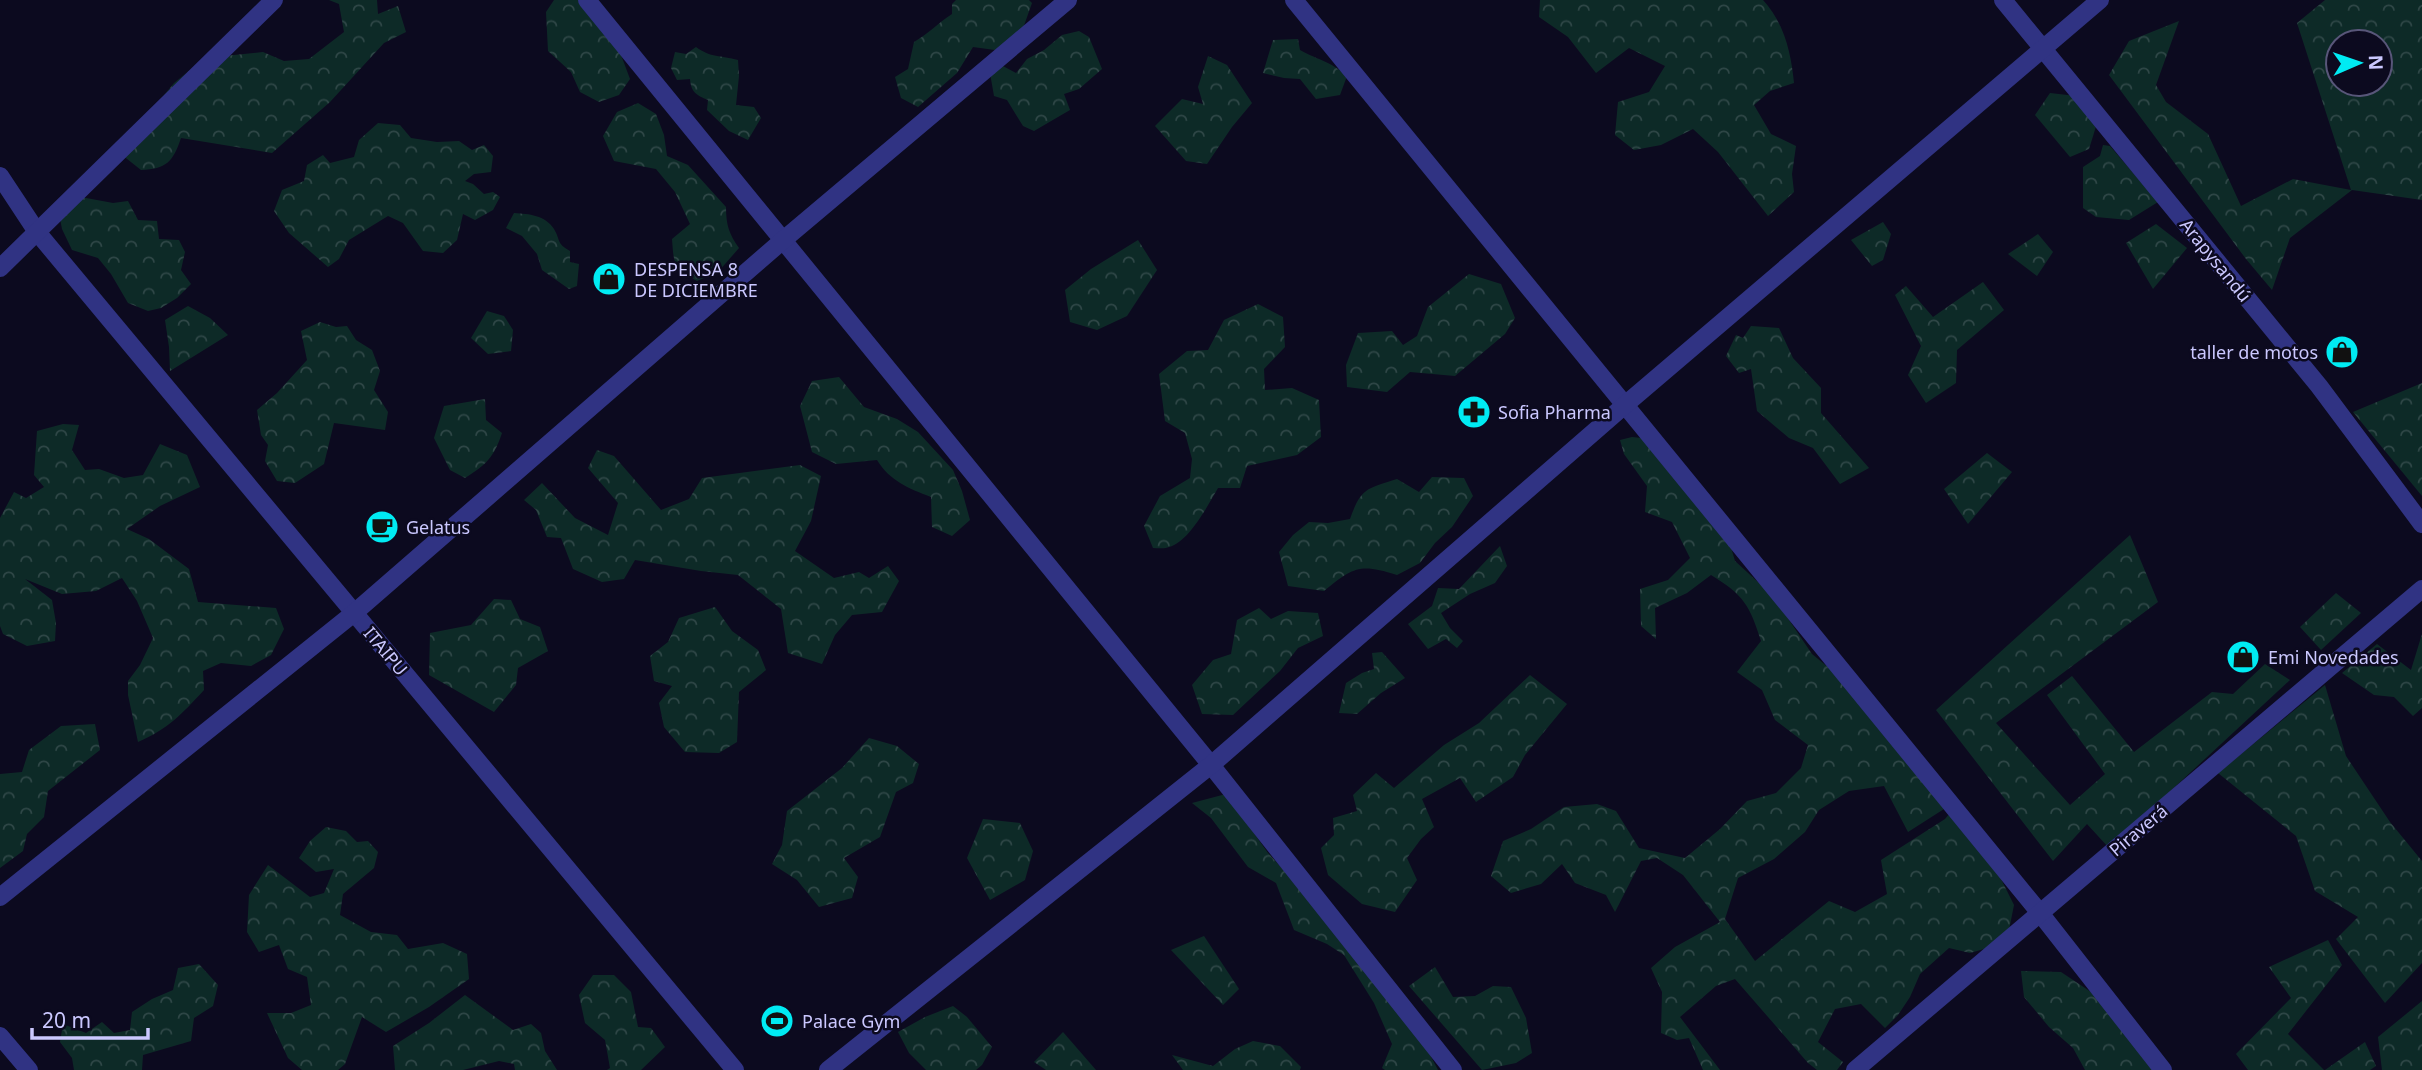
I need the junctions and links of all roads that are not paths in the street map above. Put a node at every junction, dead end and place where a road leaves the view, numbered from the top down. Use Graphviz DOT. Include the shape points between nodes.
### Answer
graph roads {
  1 [pos="274,0"];
  2 [pos="587,0"];
  3 [pos="1068,0"];
  4 [pos="1294,0"];
  5 [pos="2003,0"];
  6 [pos="2100,0"];
  7 [pos="2043,48"];
  8 [pos="0,176"];
  9 [pos="37,232"];
  10 [pos="782,241"];
  11 [pos="0,268"];
  12 [pos="1626,404"];
  13 [pos="2422,524"];
  14 [pos="2422,589"];
  15 [pos="354,613"];
  16 [pos="1211,765"];
  17 [pos="0,897"];
  18 [pos="2040,913"];
  19 [pos="0,1036"];
  20 [pos="29,1070"];
  21 [pos="735,1070"];
  22 [pos="828,1070"];
  23 [pos="1453,1070"];
  24 [pos="1855,1070"];
  25 [pos="2163,1070"];
  1 -- 9 [label="street"];
  2 -- 10 [label="street"];
  3 -- 10 [label="street"];
  4 -- 12 [label="street"];
  5 -- 7 [label="street, Arapysandú"];
  6 -- 7 [label="street"];
  7 -- 12 [label="street"];
  7 -- 13 [label="street, Arapysandú" via="2319,386"];
  8 -- 9 [label="street, ITAIPU"];
  9 -- 11 [label="street"];
  9 -- 15 [label="street, ITAIPU"];
  10 -- 15 [label="street"];
  10 -- 16 [label="street"];
  12 -- 16 [label="street"];
  12 -- 18 [label="street"];
  14 -- 18 [label="street, Piraverá"];
  15 -- 17 [label="street"];
  15 -- 21 [label="street, ITAIPU"];
  16 -- 22 [label="street"];
  16 -- 23 [label="street"];
  18 -- 24 [label="street, Piraverá"];
  18 -- 25 [label="street"];
  19 -- 20 [label="street"];
}
